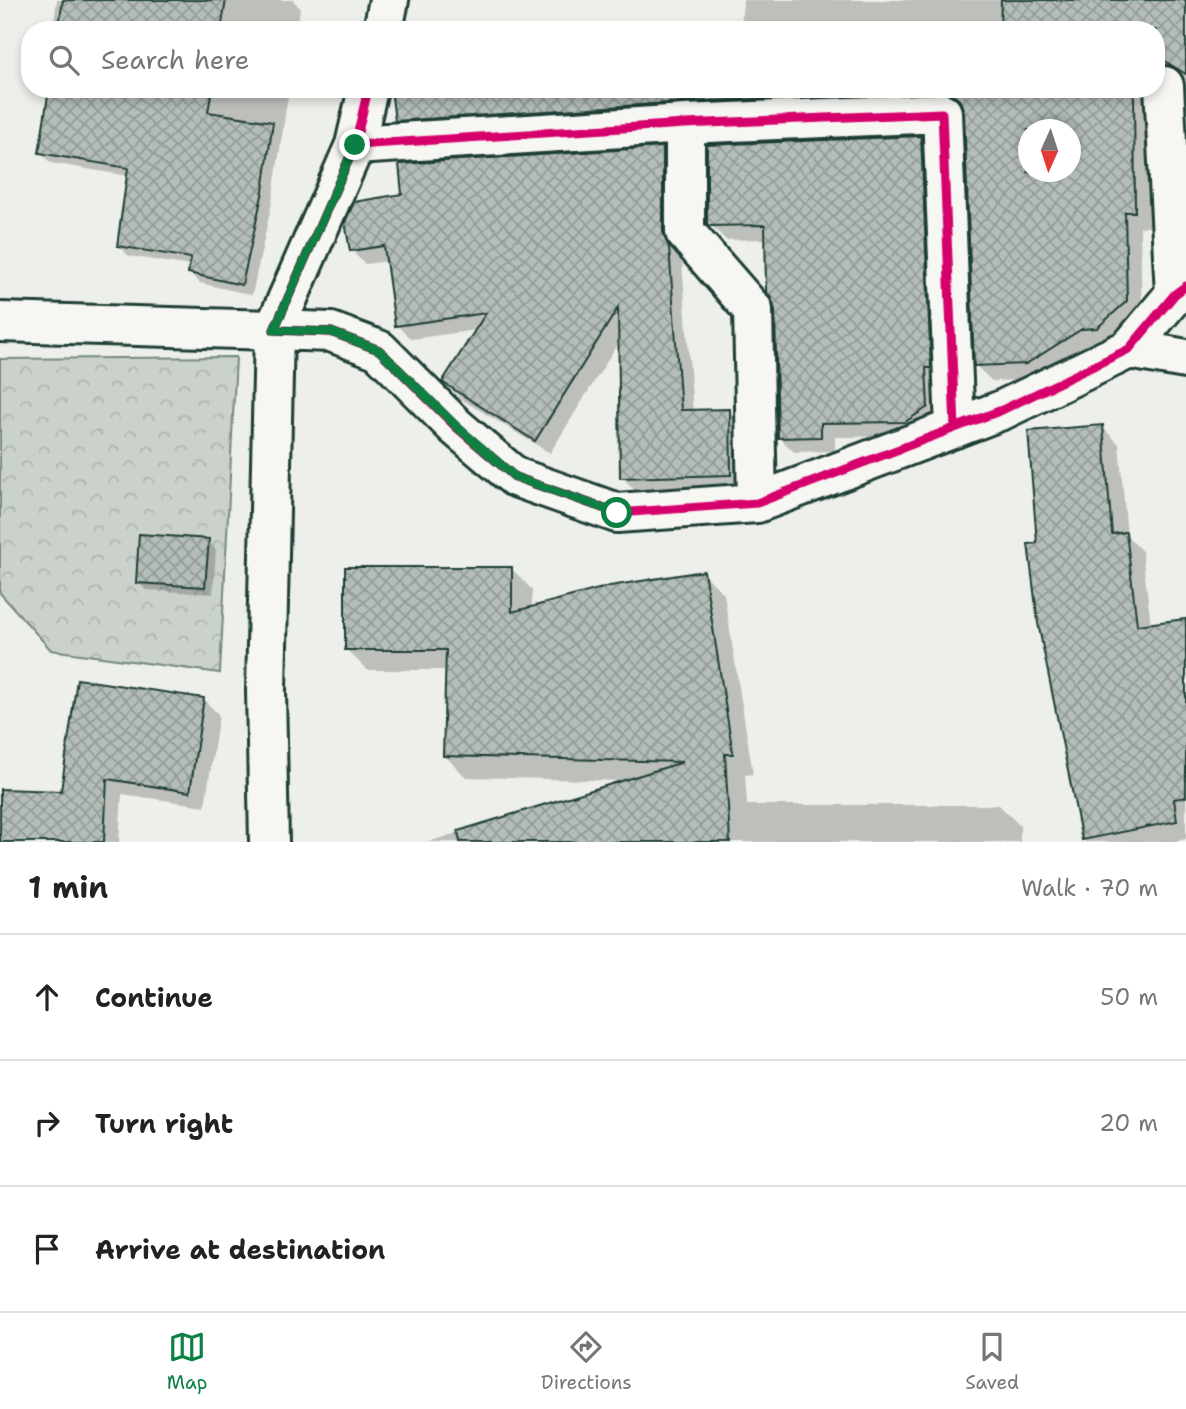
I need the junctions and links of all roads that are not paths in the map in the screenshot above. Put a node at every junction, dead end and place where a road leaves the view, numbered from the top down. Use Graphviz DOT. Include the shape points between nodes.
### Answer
graph roads {
  1 [pos="389,0"];
  2 [pos="385,21"];
  3 [pos="367,98"];
  4 [pos="1165,98"];
  5 [pos="685,124"];
  6 [pos="355,145"];
  7 [pos="1181,290"];
  8 [pos="0,321"];
  9 [pos="274,330"];
  10 [pos="1129,348"];
  11 [pos="1186,359"];
  12 [pos="954,428"];
  13 [pos="757,503"];
  14 [pos="269,842"];
  1 -- 2 [label="street"];
  3 -- 6 [label="street"];
  4 -- 7 [label="street"];
  5 -- 6 [label="street"];
  5 -- 12 [label="street" via="942,113"];
  5 -- 13 [label="street" via="685,232 753,310"];
  6 -- 9 [label="street"];
  7 -- 10 [label="street"];
  8 -- 9 [label="street"];
  9 -- 13 [label="street" via="331,332 379,350 515,477 617,513"];
  9 -- 14 [label="street" via="265,691"];
  10 -- 11 [label="street"];
  10 -- 12 [label="street" via="1002,410"];
  12 -- 13 [label="street"];
}
